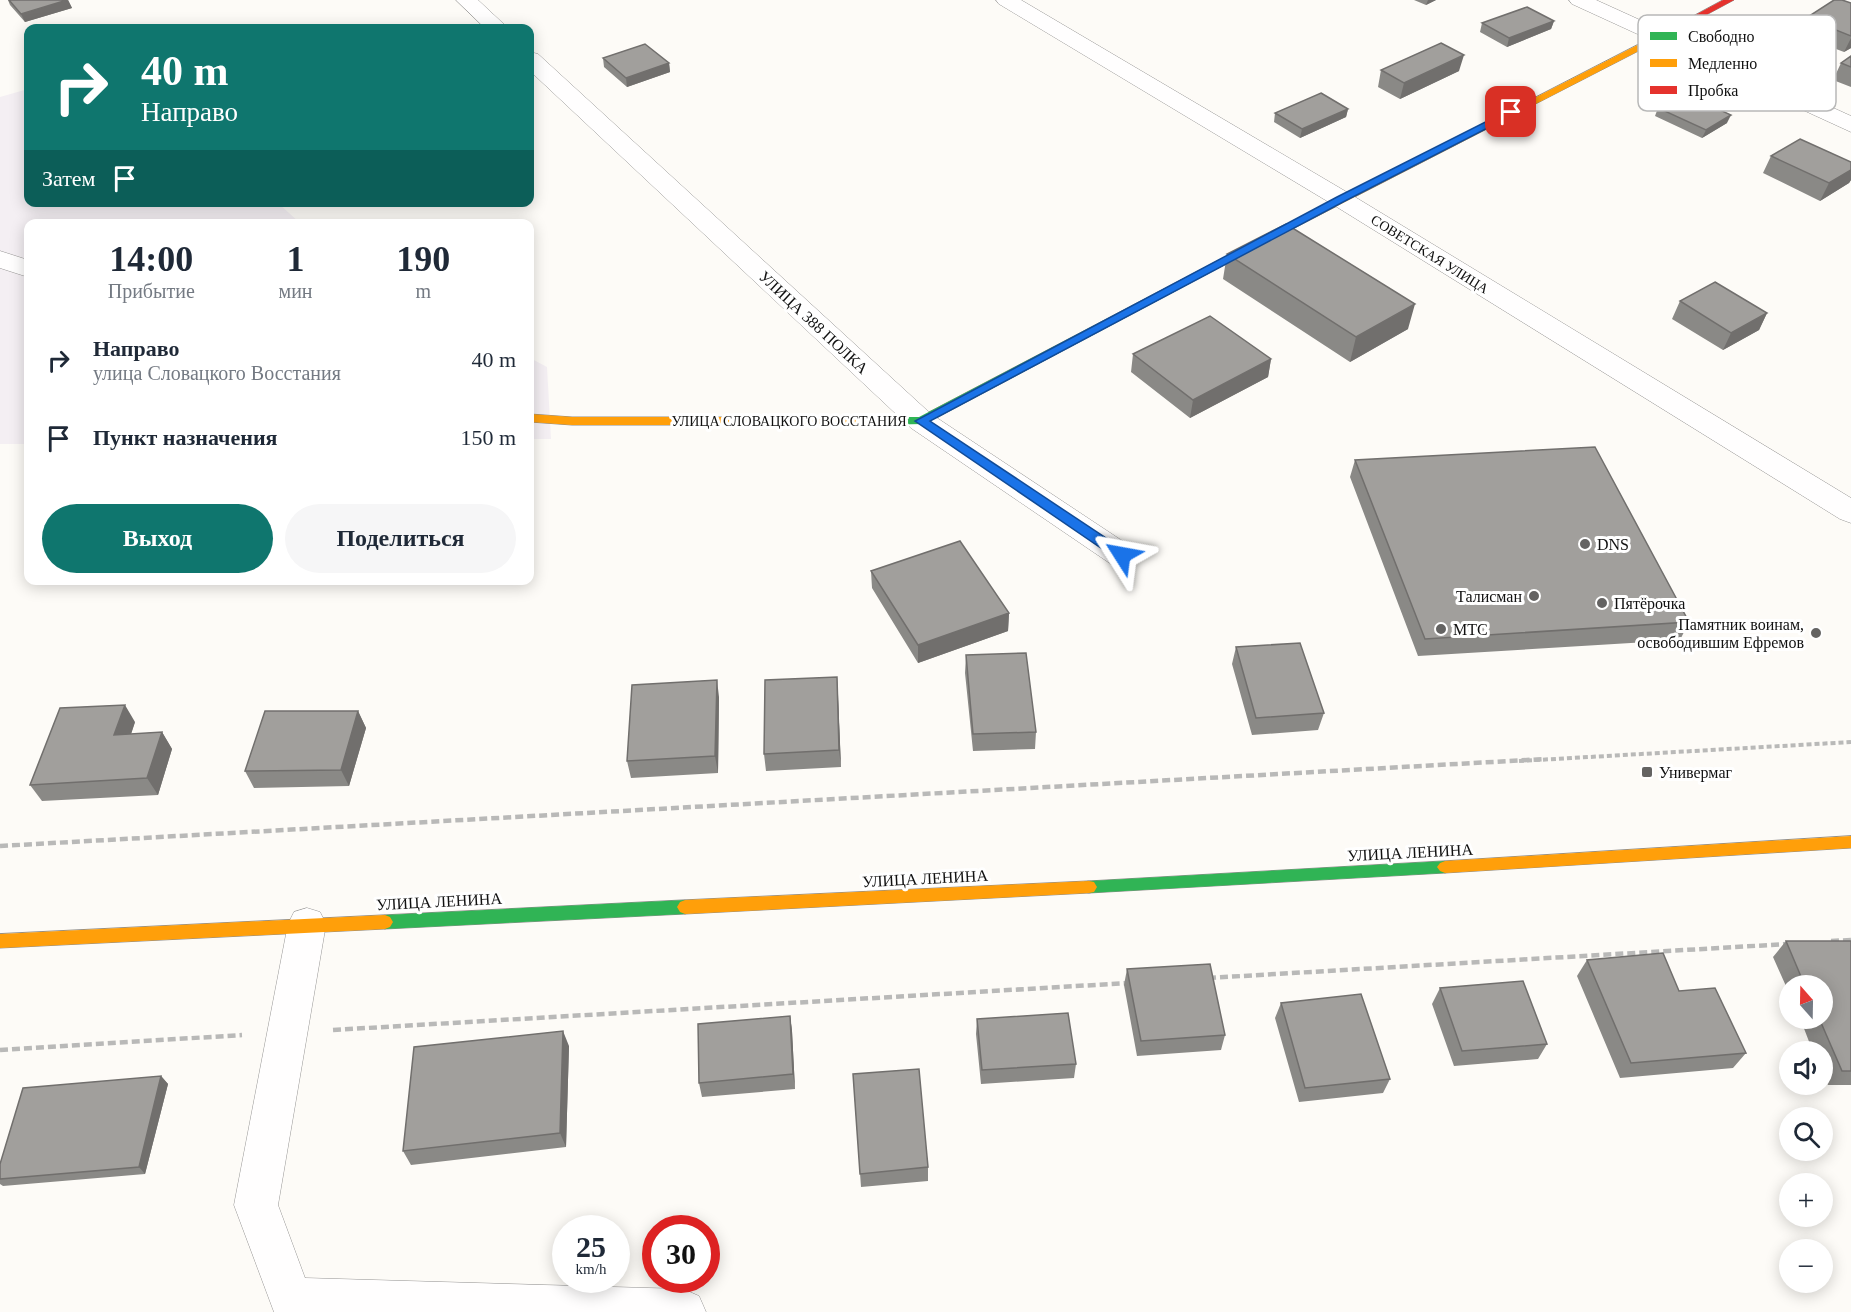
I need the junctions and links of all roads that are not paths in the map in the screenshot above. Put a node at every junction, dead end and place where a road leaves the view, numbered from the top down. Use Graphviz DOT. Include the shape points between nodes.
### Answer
graph roads {
  1 [pos="466,0"];
  2 [pos="1006,0"];
  3 [pos="1579,0"];
  4 [pos="1730,0"];
  5 [pos="1702,15"];
  6 [pos="492,24"];
  7 [pos="1638,27"];
  8 [pos="1638,48"];
  9 [pos="534,63"];
  10 [pos="1821,111"];
  11 [pos="1851,125"];
  12 [pos="1341,199"];
  13 [pos="0,258"];
  14 [pos="24,267"];
  15 [pos="534,418"];
  16 [pos="921,421"];
  17 [pos="1851,512"];
  18 [pos="1122,555"];
  19 [pos="1851,842"];
  20 [pos="307,924"];
  21 [pos="0,941"];
  22 [pos="683,1312"];
  1 -- 6 [label="street"];
  2 -- 12 [label="street, СОВЕТСКАЯ УЛИЦА"];
  3 -- 7 [label="street"];
  4 -- 5 [label="street, УЛИЦА СЛОВАЦКОГО ВОССТАНИЯ"];
  8 -- 12 [label="street, УЛИЦА СЛОВАЦКОГО ВОССТАНИЯ"];
  9 -- 16 [label="street, УЛИЦА 388 ПОЛКА"];
  10 -- 11 [label="street"];
  12 -- 16 [label="street, УЛИЦА СЛОВАЦКОГО ВОССТАНИЯ"];
  12 -- 17 [label="street, СОВЕТСКАЯ УЛИЦА"];
  13 -- 14 [label="street"];
  15 -- 16 [label="street, УЛИЦА СЛОВАЦКОГО ВОССТАНИЯ"];
  16 -- 18 [label="street, УЛИЦА 388 ПОЛКА"];
  19 -- 20 [label="street, УЛИЦА ЛЕНИНА" via="1279,877"];
  20 -- 21 [label="street, УЛИЦА ЛЕНИНА"];
  20 -- 22 [label="street" via="256,1205 291,1300"];
}
